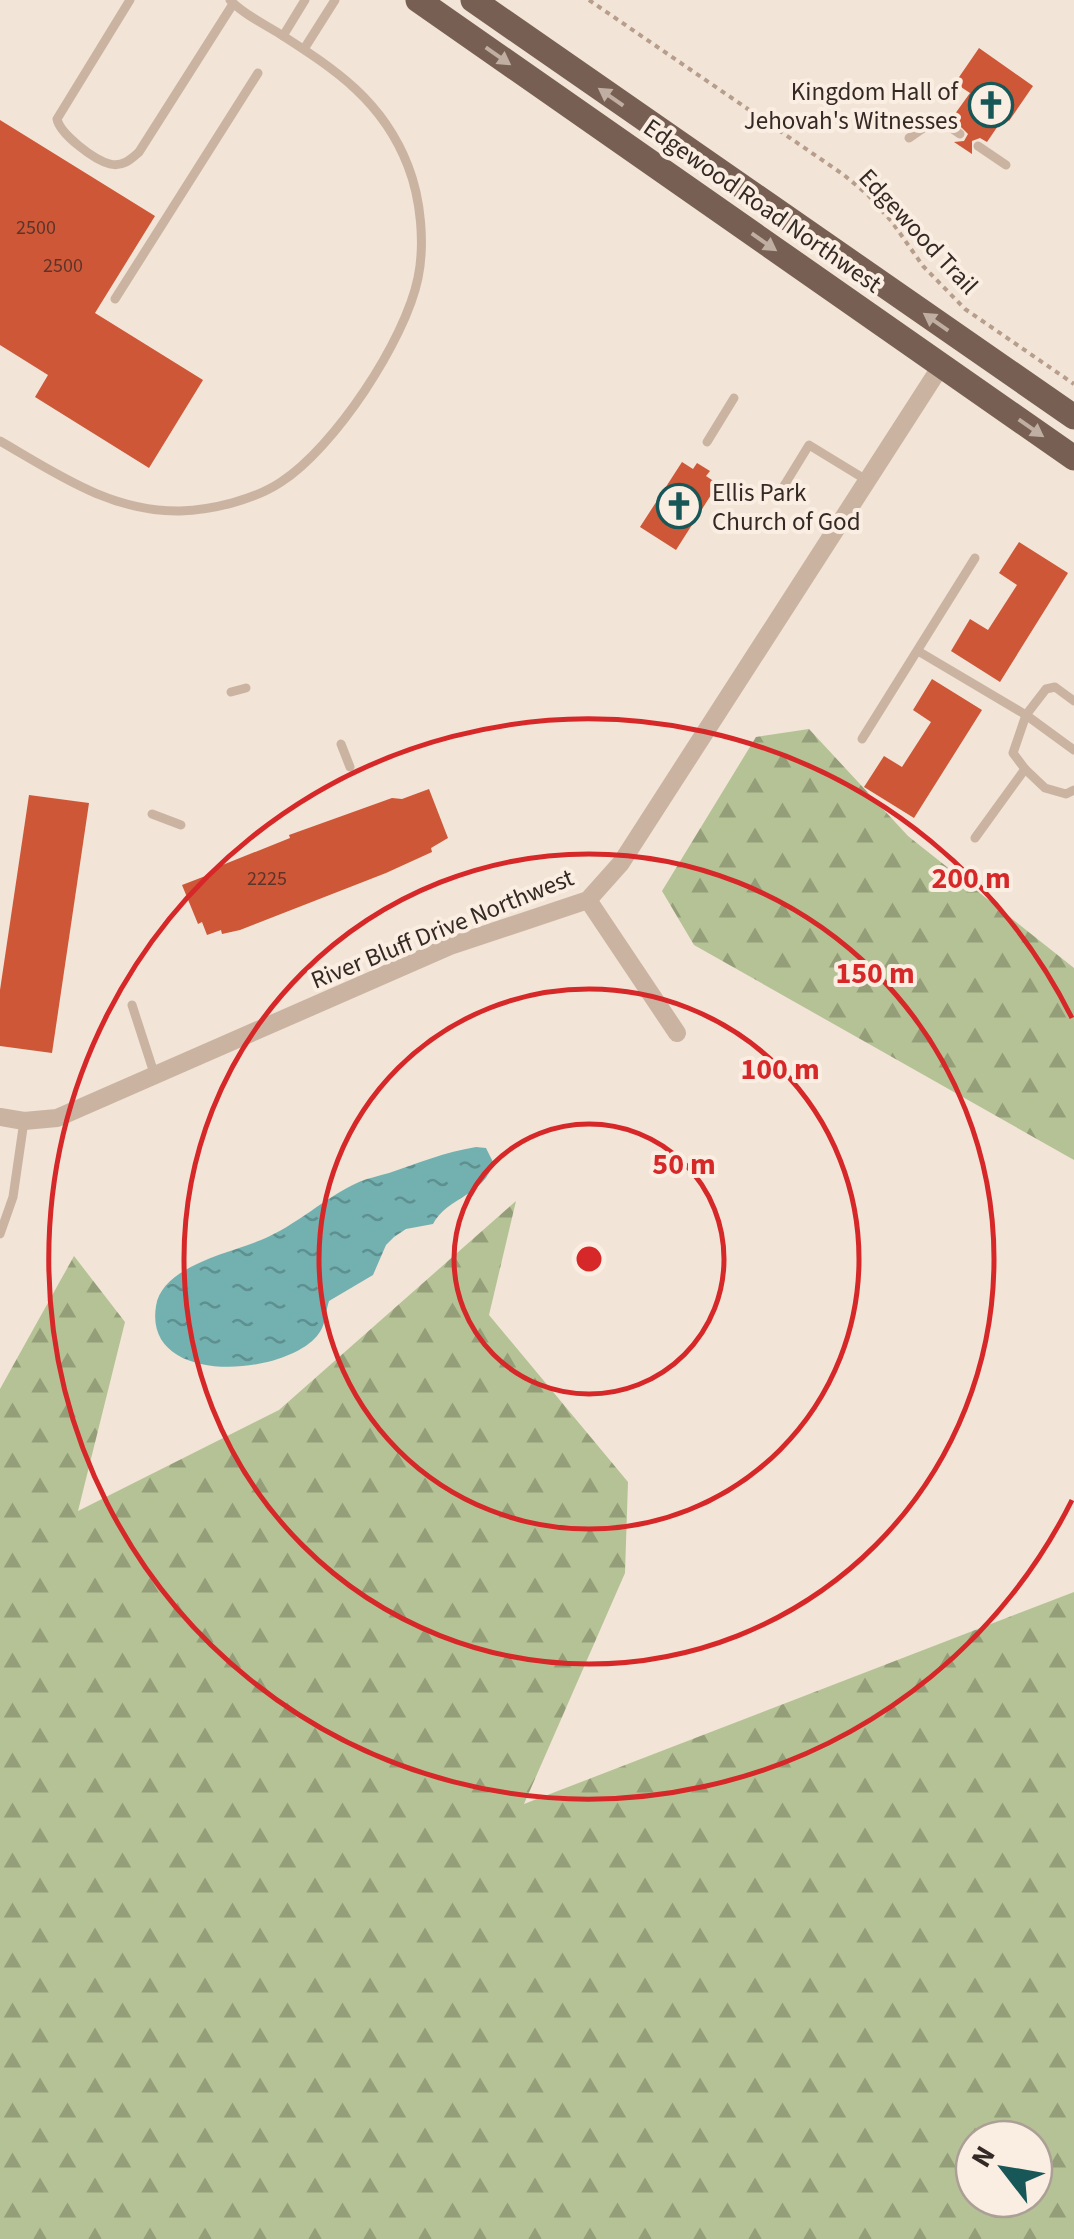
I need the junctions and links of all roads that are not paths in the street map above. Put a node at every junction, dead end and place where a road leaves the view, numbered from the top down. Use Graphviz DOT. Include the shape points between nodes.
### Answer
graph roads {
  1 [pos="130,0"];
  2 [pos="305,0"];
  3 [pos="336,0"];
  4 [pos="418,0"];
  5 [pos="473,0"];
  6 [pos="232,2"];
  7 [pos="284,36"];
  8 [pos="304,50"];
  9 [pos="258,73"];
  10 [pos="960,134"];
  11 [pos="910,138"];
  12 [pos="978,146"];
  13 [pos="1006,165"];
  14 [pos="115,299"];
  15 [pos="941,366"];
  16 [pos="734,398"];
  17 [pos="1074,416"];
  18 [pos="0,440"];
  19 [pos="707,442"];
  20 [pos="1074,458"];
  21 [pos="868,481"];
  22 [pos="782,488"];
  23 [pos="975,558"];
  24 [pos="918,651"];
  25 [pos="246,688"];
  26 [pos="231,692"];
  27 [pos="1074,701"];
  28 [pos="1026,715"];
  29 [pos="862,739"];
  30 [pos="341,744"];
  31 [pos="1074,750"];
  32 [pos="350,767"];
  33 [pos="1025,769"];
  34 [pos="1074,790"];
  35 [pos="152,814"];
  36 [pos="182,825"];
  37 [pos="975,838"];
  38 [pos="588,900"];
  39 [pos="132,1005"];
  40 [pos="677,1033"];
  41 [pos="155,1076"];
  42 [pos="0,1117"];
  43 [pos="24,1121"];
  44 [pos="0,1193"];
  45 [pos="13,1196"];
  46 [pos="0,1234"];
  1 -- 6 [label="lane" via="57,118 67,137 110,164 126,163 139,152"];
  2 -- 7 [label="lane"];
  3 -- 8 [label="lane"];
  4 -- 15 [label="main road, Edgewood Road Northwest, one-way"];
  17 -- 5 [label="main road, Edgewood Road Northwest, one-way"];
  6 -- 7 [label="lane"];
  7 -- 8 [label="lane"];
  8 -- 18 [label="lane" via="359,89 388,126 409,168 421,221 418,279 397,332 324,447 280,484 230,504 183,511 137,509 90,493"];
  9 -- 14 [label="lane"];
  10 -- 11 [label="lane" via="932,122"];
  12 -- 13 [label="lane"];
  15 -- 20 [label="main road, Edgewood Road Northwest, one-way"];
  15 -- 21 [label="street, River Bluff Drive Northwest"];
  16 -- 19 [label="lane"];
  21 -- 22 [label="lane" via="809,446"];
  21 -- 38 [label="street, River Bluff Drive Northwest" via="621,863"];
  23 -- 24 [label="lane"];
  24 -- 28 [label="lane"];
  24 -- 29 [label="lane"];
  25 -- 26 [label="lane"];
  27 -- 28 [label="lane" via="1046,689"];
  28 -- 31 [label="lane"];
  28 -- 33 [label="lane" via="1013,753"];
  30 -- 32 [label="lane"];
  33 -- 34 [label="lane" via="1045,788"];
  33 -- 37 [label="lane"];
  35 -- 36 [label="lane"];
  38 -- 40 [label="street"];
  38 -- 41 [label="street, River Bluff Drive Northwest" via="450,946"];
  39 -- 41 [label="lane"];
  41 -- 43 [label="street, River Bluff Drive Northwest" via="57,1118"];
  42 -- 43 [label="street, River Bluff Drive Northwest"];
  43 -- 45 [label="lane"];
  44 -- 45 [label="lane"];
  45 -- 46 [label="lane"];
}
